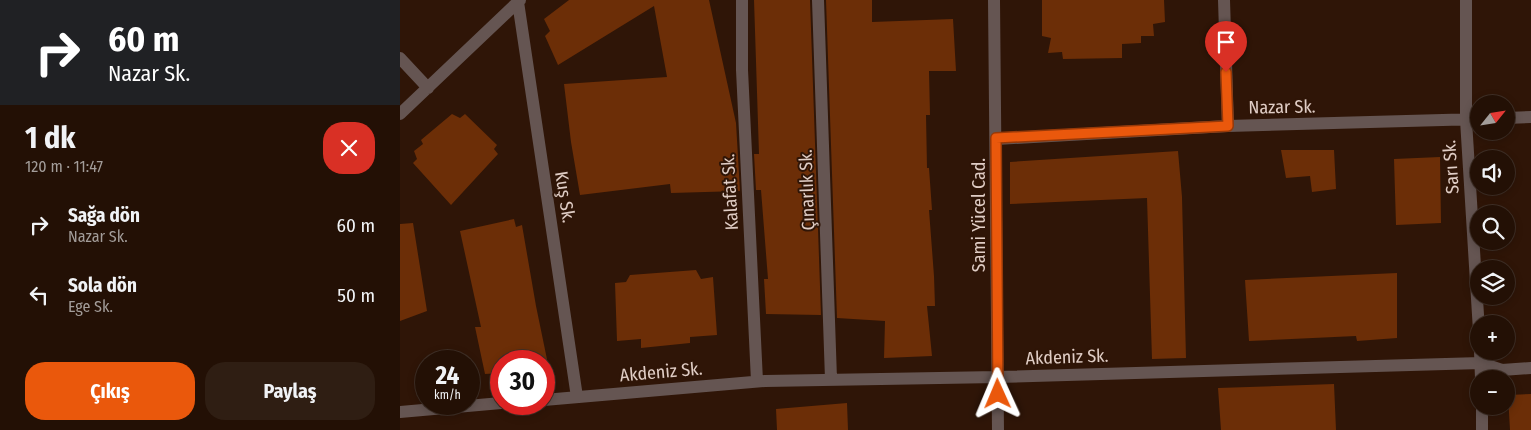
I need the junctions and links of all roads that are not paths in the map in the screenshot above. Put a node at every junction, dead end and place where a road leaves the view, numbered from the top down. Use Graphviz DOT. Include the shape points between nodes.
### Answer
graph roads {
  1 [pos="742,0"];
  2 [pos="818,0"];
  3 [pos="994,0"];
  4 [pos="1224,0"];
  5 [pos="1466,0"];
  6 [pos="519,1"];
  7 [pos="400,58"];
  8 [pos="428,88"];
  9 [pos="400,114"];
  10 [pos="1531,117"];
  11 [pos="1515,118"];
  12 [pos="1466,120"];
  13 [pos="1470,120"];
  14 [pos="1228,126"];
  15 [pos="996,138"];
  16 [pos="1478,315"];
  17 [pos="1470,357"];
  18 [pos="1485,360"];
  19 [pos="1531,368"];
  20 [pos="997,377"];
  21 [pos="831,379"];
  22 [pos="757,381"];
  23 [pos="577,397"];
  24 [pos="555,399"];
  25 [pos="490,405"];
  26 [pos="400,412"];
  27 [pos="1482,415"];
  28 [pos="998,430"];
  29 [pos="1482,430"];
  1 -- 22 [label="street, Kalafat Sk." via="742,70"];
  2 -- 21 [label="street, Çınarlık Sk."];
  3 -- 15 [label="street, Sami Yücel Cad."];
  4 -- 14 [label="street"];
  5 -- 12 [label="street, Sarı Sk."];
  6 -- 8 [label="street"];
  6 -- 23 [label="street, Kuş Sk."];
  7 -- 8 [label="street"];
  8 -- 9 [label="street"];
  10 -- 11 [label="street"];
  12 -- 13 [label="street, Nazar Sk."];
  12 -- 14 [label="street, Nazar Sk."];
  12 -- 16 [label="street, Sarı Sk."];
  14 -- 15 [label="street, Nazar Sk."];
  15 -- 20 [label="street, Sami Yücel Cad."];
  17 -- 20 [label="street, Akdeniz Sk."];
  18 -- 19 [label="street, Akdeniz Sk." via="1502,370"];
  20 -- 21 [label="street, Akdeniz Sk."];
  20 -- 28 [label="street, Sami Yücel Cad."];
  21 -- 22 [label="street, Akdeniz Sk."];
  22 -- 23 [label="street, Akdeniz Sk."];
  23 -- 24 [label="street, Akdeniz Sk."];
  25 -- 26 [label="street"];
  27 -- 29 [label="street"];
}
